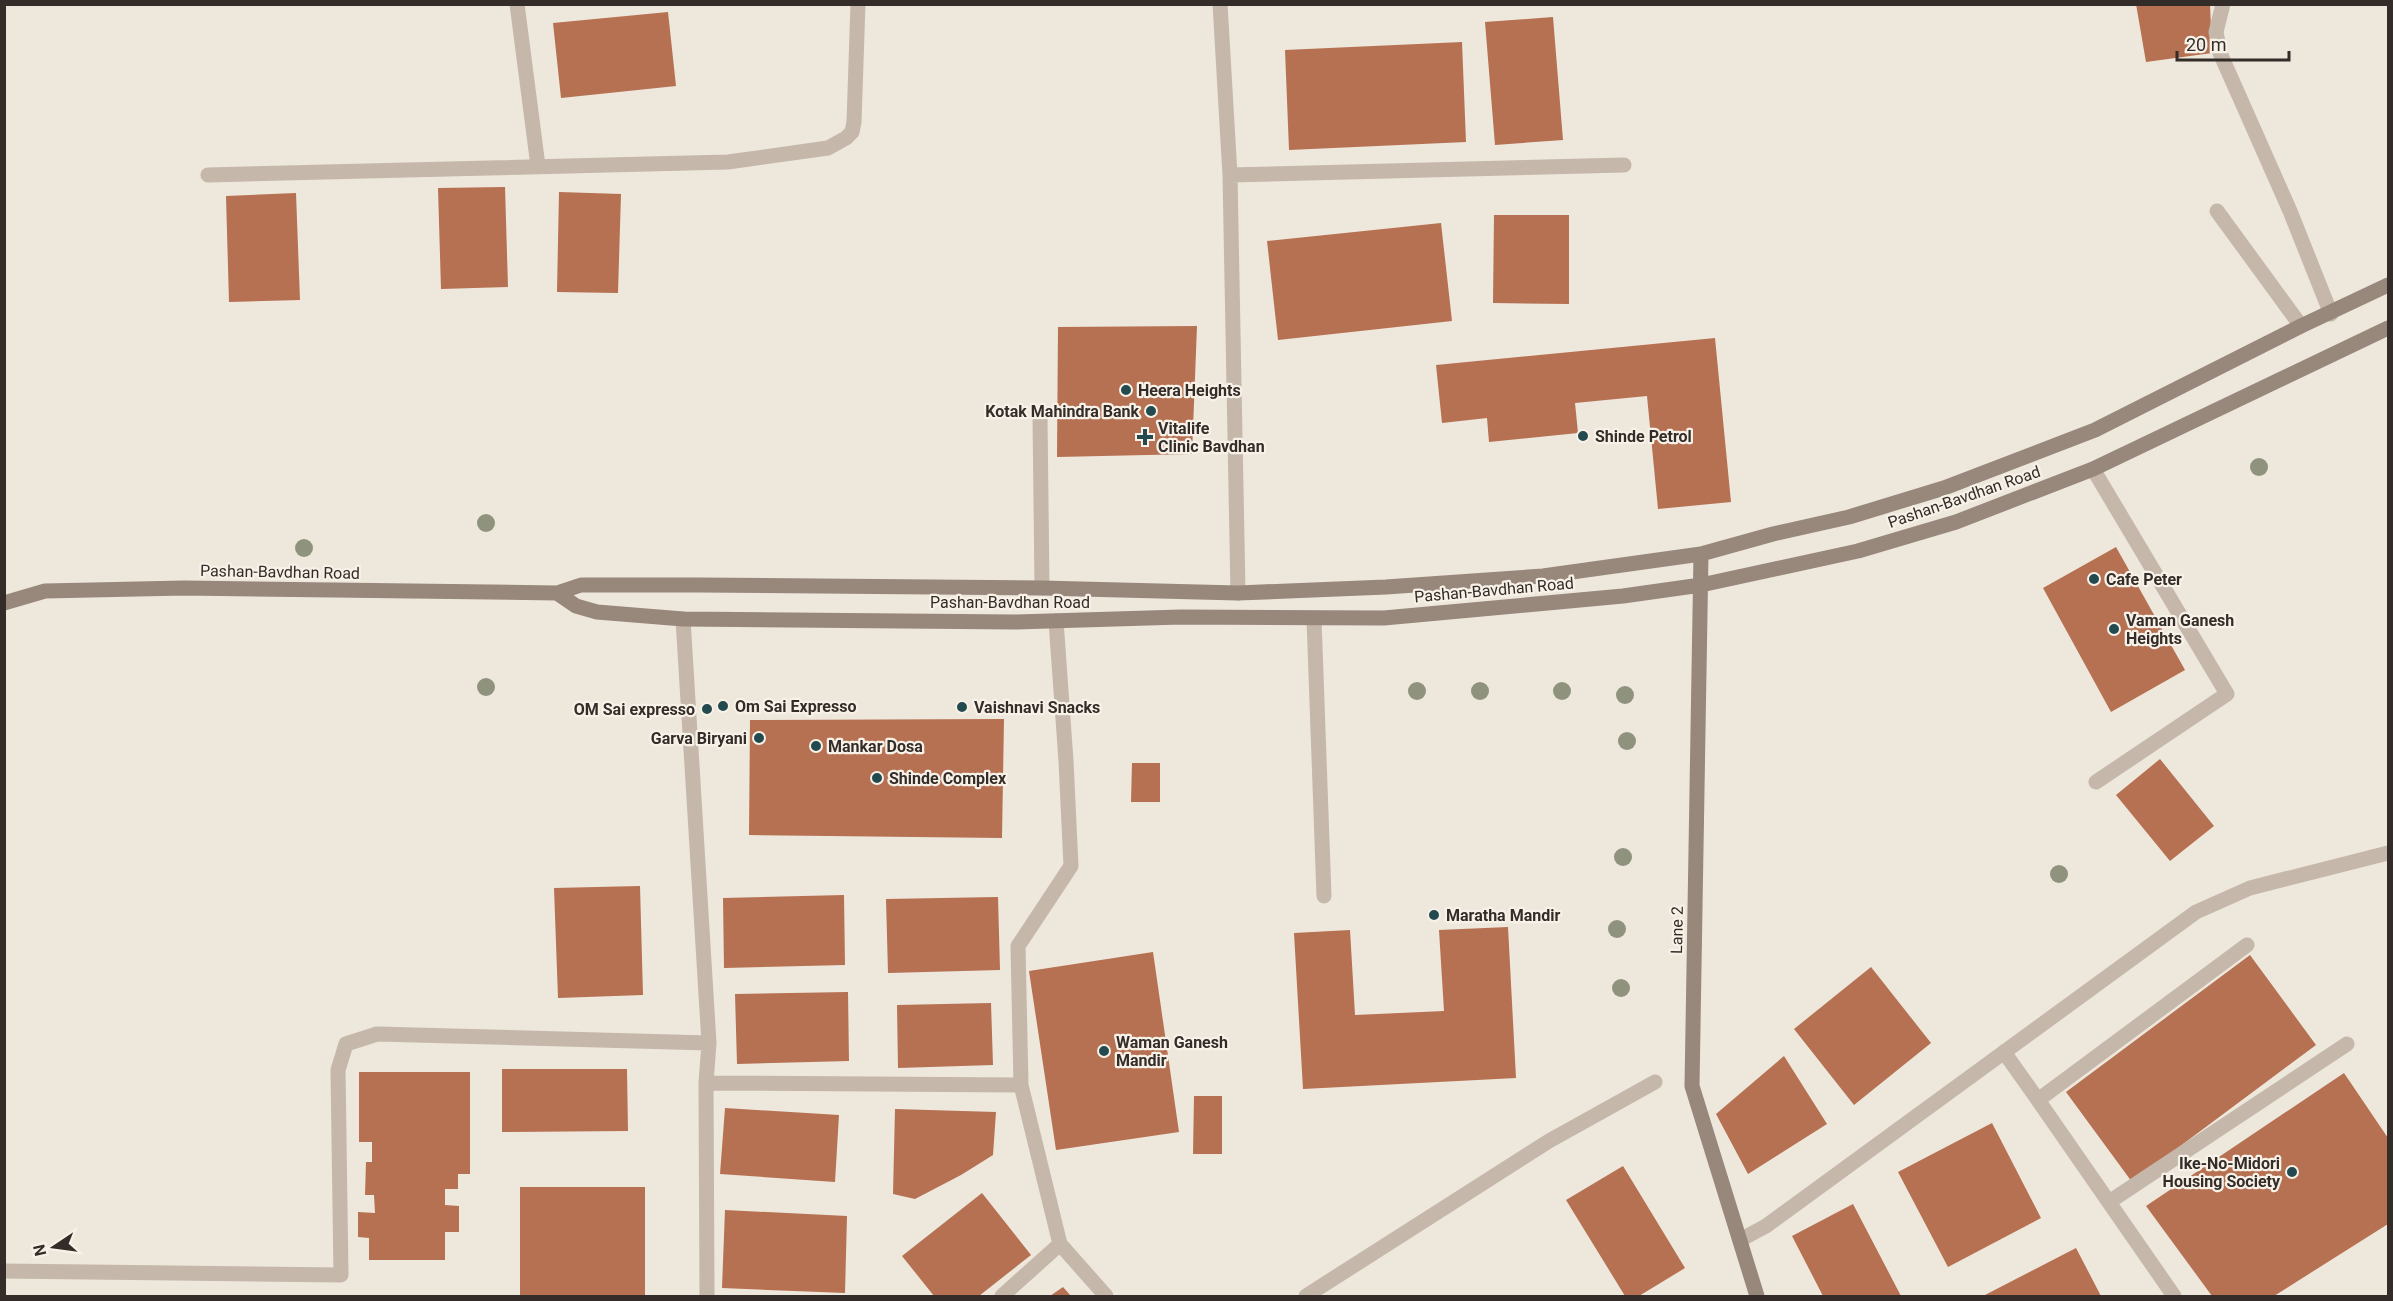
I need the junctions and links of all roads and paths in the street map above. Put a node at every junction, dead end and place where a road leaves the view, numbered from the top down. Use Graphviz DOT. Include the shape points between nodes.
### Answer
graph roads {
  1 [pos="517,4"];
  2 [pos="858,4"];
  3 [pos="1220,4"];
  4 [pos="2223,4"];
  5 [pos="1624,165"];
  6 [pos="538,166"];
  7 [pos="208,175"];
  8 [pos="1230,175"];
  9 [pos="2217,211"];
  10 [pos="2388,285"];
  11 [pos="2331,314"];
  12 [pos="2301,326"];
  13 [pos="2388,328"];
  14 [pos="1040,417"];
  15 [pos="2093,469"];
  16 [pos="1701,554"];
  17 [pos="1701,585"];
  18 [pos="1042,588"];
  19 [pos="557,593"];
  20 [pos="1238,593"];
  21 [pos="4,603"];
  22 [pos="682,619"];
  23 [pos="1314,619"];
  24 [pos="1056,621"];
  25 [pos="2096,782"];
  26 [pos="2388,853"];
  27 [pos="1324,896"];
  28 [pos="2247,945"];
  29 [pos="709,1043"];
  30 [pos="2348,1044"];
  31 [pos="2004,1052"];
  32 [pos="1655,1082"];
  33 [pos="706,1083"];
  34 [pos="1021,1085"];
  35 [pos="2038,1100"];
  36 [pos="2109,1202"];
  37 [pos="1740,1240"];
  38 [pos="1060,1244"];
  39 [pos="4,1271"];
  40 [pos="707,1296"];
  41 [pos="1002,1296"];
  42 [pos="1106,1296"];
  43 [pos="1306,1296"];
  44 [pos="1757,1296"];
  45 [pos="2174,1296"];
  1 -- 6 [label="street"];
  2 -- 6 [label="street" via="854,122 852,132 837,145 728,162"];
  3 -- 8 [label="street"];
  4 -- 11 [label="street" via="2216,32 2220,53"];
  5 -- 8 [label="street"];
  6 -- 7 [label="street"];
  8 -- 20 [label="street"];
  9 -- 12 [label="street"];
  10 -- 11 [label="main road, Pashan-Bavdhan Road"];
  11 -- 12 [label="main road, Pashan-Bavdhan Road"];
  12 -- 16 [label="main road, Pashan-Bavdhan Road" via="2095,430 1944,488 1849,517"];
  13 -- 15 [label="main road, Pashan-Bavdhan Road"];
  14 -- 18 [label="street"];
  15 -- 17 [label="main road, Pashan-Bavdhan Road" via="1923,532 1858,551"];
  15 -- 25 [label="street" via="2228,694"];
  16 -- 17 [label="main road, Lane 2"];
  16 -- 20 [label="main road, Pashan-Bavdhan Road" via="1543,576"];
  17 -- 23 [label="main road, Pashan-Bavdhan Road" via="1384,618"];
  17 -- 37 [label="main road, Lane 2" via="1692,1086"];
  18 -- 19 [label="main road, Pashan-Bavdhan Road" via="581,585"];
  18 -- 20 [label="main road, Pashan-Bavdhan Road"];
  19 -- 21 [label="main road, Pashan-Bavdhan Road" via="184,588 45,591"];
  19 -- 22 [label="main road, Pashan-Bavdhan Road" via="576,606 597,612"];
  22 -- 24 [label="main road, Pashan-Bavdhan Road"];
  22 -- 29 [label="street"];
  23 -- 24 [label="main road, Pashan-Bavdhan Road" via="1181,617"];
  23 -- 27 [label="street"];
  24 -- 34 [label="street" via="1071,866 1018,946"];
  26 -- 31 [label="street" via="2250,888 2196,912"];
  28 -- 35 [label="street"];
  29 -- 33 [label="street"];
  29 -- 39 [label="street" via="377,1034 361,1037 346,1044 338,1070 341,1275"];
  30 -- 36 [label="street"];
  31 -- 35 [label="street"];
  31 -- 37 [label="street" via="1766,1227"];
  32 -- 43 [label="street" via="1549,1141"];
  33 -- 34 [label="street"];
  33 -- 40 [label="street"];
  34 -- 38 [label="street"];
  35 -- 36 [label="street"];
  36 -- 45 [label="street"];
  37 -- 44 [label="main road, Lane 2"];
  38 -- 41 [label="street"];
  38 -- 42 [label="street"];
}
